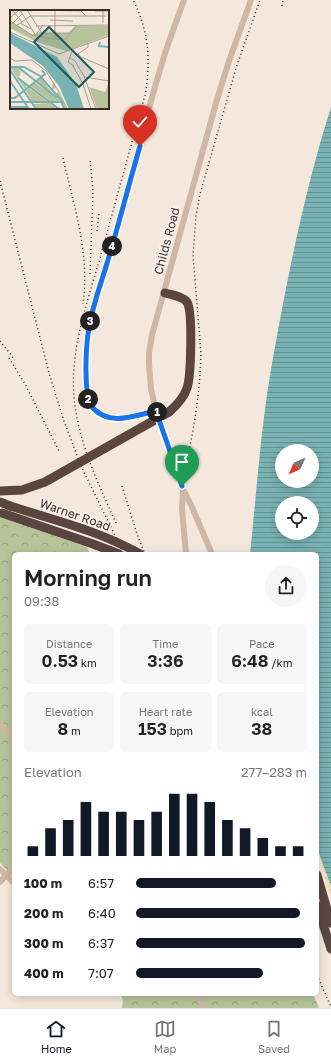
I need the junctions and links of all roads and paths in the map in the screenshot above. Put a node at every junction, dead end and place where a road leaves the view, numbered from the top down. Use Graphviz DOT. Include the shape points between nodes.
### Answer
graph roads {
  1 [pos="184,0"];
  2 [pos="251,0"];
  3 [pos="165,293"];
  4 [pos="156,411"];
  5 [pos="183,489"];
  6 [pos="0,491"];
  7 [pos="0,502"];
  8 [pos="1,512"];
  9 [pos="114,552"];
  10 [pos="136,552"];
  11 [pos="186,552"];
  12 [pos="211,552"];
  13 [pos="0,724"];
  14 [pos="12,738"];
  15 [pos="0,869"];
  16 [pos="12,869"];
  17 [pos="6,875"];
  18 [pos="12,881"];
  19 [pos="0,882"];
  20 [pos="319,882"];
  21 [pos="319,911"];
  22 [pos="319,917"];
  23 [pos="331,923"];
  24 [pos="326,933"];
  25 [pos="331,948"];
  26 [pos="197,996"];
  27 [pos="206,1008"];
  1 -- 4 [label="street" via="163,61 90,320 87,345 87,390 89,402 94,409 105,417 114,419"];
  2 -- 3 [label="street, Childs Road" via="216,103"];
  3 -- 4 [label="street, Childs Road" via="149,353 149,376"];
  3 -- 6 [label="highway, bridge" via="186,301 190,314 190,370 188,387 180,401 169,412 45,482 22,490"];
  4 -- 5 [label="street, Childs Road"];
  5 -- 11 [label="street, Childs Road"];
  5 -- 12 [label="street, Childs Road"];
  7 -- 10 [label="highway, Warner Road, bridge" via="98,535"];
  8 -- 9 [label="highway, Warner Road, bridge"];
  13 -- 14 [label="street"];
  15 -- 17 [label="street"];
  16 -- 17 [label="street"];
  17 -- 18 [label="street"];
  17 -- 19 [label="street"];
  20 -- 23 [label="highway"];
  21 -- 24 [label="highway"];
  22 -- 24 [label="highway"];
  24 -- 25 [label="highway"];
  26 -- 27 [label="street"];
}
